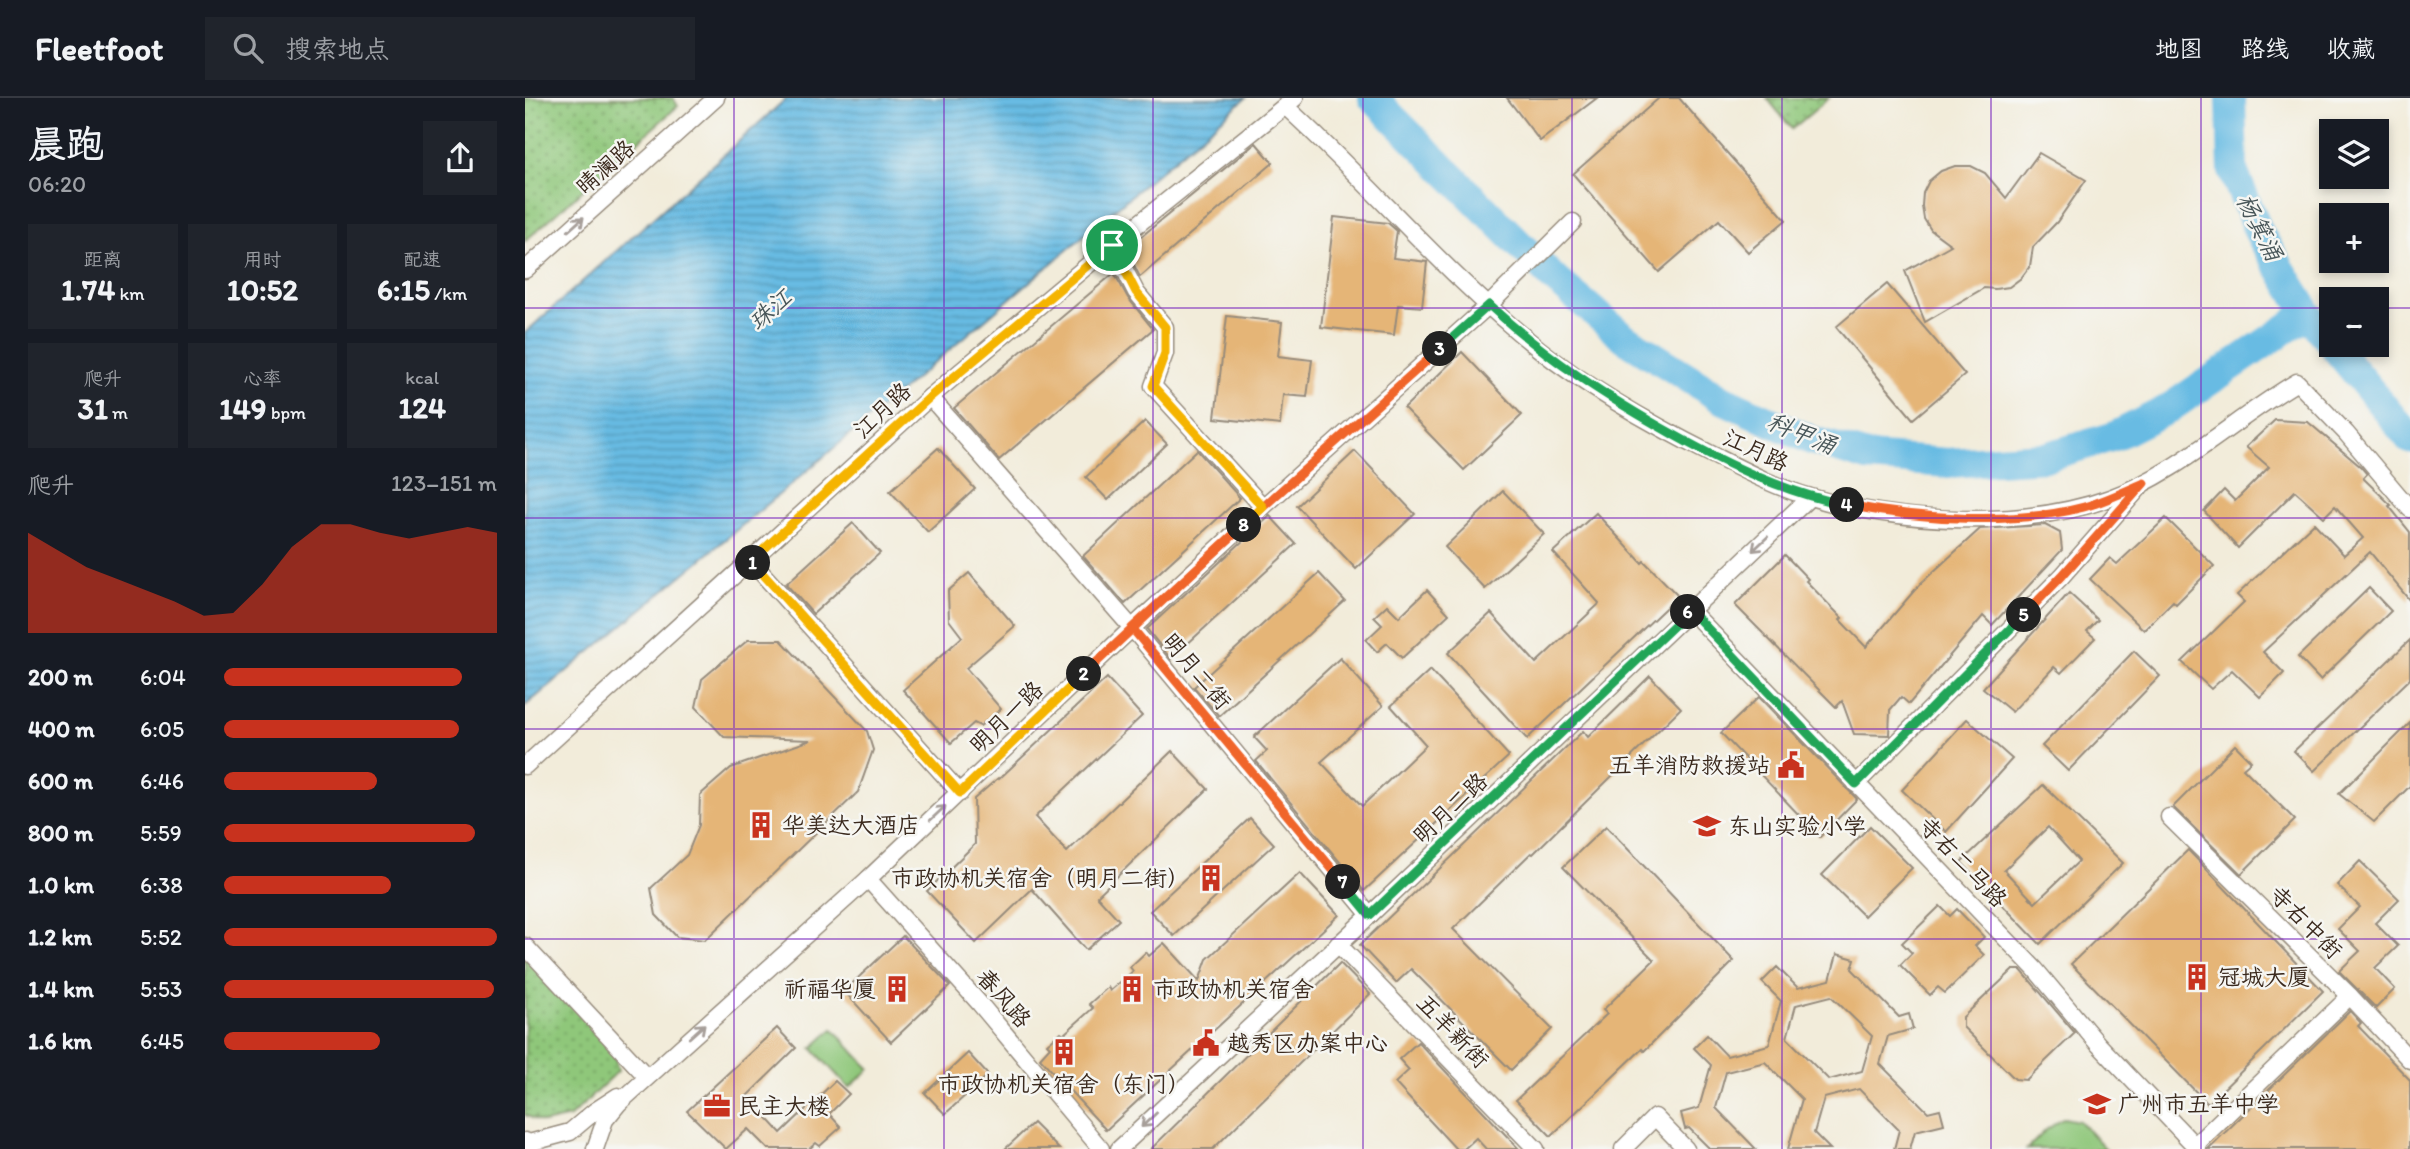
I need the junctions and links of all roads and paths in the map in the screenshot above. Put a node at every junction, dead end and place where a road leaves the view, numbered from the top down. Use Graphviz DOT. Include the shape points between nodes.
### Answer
graph roads {
  1 [pos="710,100"];
  2 [pos="1290,102"];
  3 [pos="1573,222"];
  4 [pos="1112,245"];
  5 [pos="525,270"];
  6 [pos="1489,305"];
  7 [pos="930,397"];
  8 [pos="2144,483"];
  9 [pos="1810,497"];
  10 [pos="1263,507"];
  11 [pos="2410,509"];
  12 [pos="751,561"];
  13 [pos="1690,610"];
  14 [pos="1132,628"];
  15 [pos="525,766"];
  16 [pos="1856,784"];
  17 [pos="960,793"];
  18 [pos="2169,817"];
  19 [pos="868,878"];
  20 [pos="1370,915"];
  21 [pos="1338,944"];
  22 [pos="525,946"];
  23 [pos="2350,996"];
  24 [pos="2410,1060"];
  25 [pos="647,1077"];
  26 [pos="525,1141"];
  27 [pos="2197,1147"];
  28 [pos="595,1149"];
  29 [pos="1101,1149"];
  30 [pos="1119,1149"];
  31 [pos="1536,1149"];
  32 [pos="1623,1149"];
  33 [pos="1686,1149"];
  5 -- 1 [label="street, 晴澜路, one-way"];
  2 -- 4 [label="street, 江月路"];
  2 -- 6 [label="street, 江月路"];
  3 -- 6 [label="street, 明月一路"];
  4 -- 7 [label="street, 江月路"];
  4 -- 10 [label="street" via="1136,292 1165,327 1165,353 1153,386"];
  6 -- 9 [label="street, 江月路" via="1538,348 1627,409 1749,473"];
  6 -- 10 [label="street, 明月一路"];
  7 -- 12 [label="street, 江月路"];
  7 -- 14 [label="street, 明月二街"];
  8 -- 9 [label="street, 江月路" via="2082,507 2010,517 1910,515"];
  8 -- 11 [label="street, 江月路" via="2297,382"];
  8 -- 16 [label="street" via="2062,576"];
  9 -- 13 [label="street, 明月二路, one-way"];
  10 -- 14 [label="street, 明月一路"];
  12 -- 15 [label="street, 江月路"];
  12 -- 17 [label="street"];
  13 -- 16 [label="street, 寺右二马路"];
  13 -- 20 [label="street, 明月二路"];
  14 -- 17 [label="street, 明月一路"];
  14 -- 20 [label="street, 明月二街"];
  16 -- 27 [label="street, 寺右二马路" via="2035,969 2098,1044"];
  19 -- 17 [label="street, 明月一路, one-way"];
  18 -- 23 [label="street, 寺右中街"];
  25 -- 19 [label="street, 明月一路, one-way"];
  19 -- 29 [label="street, 春风路"];
  20 -- 21 [label="street, 明月二路"];
  21 -- 30 [label="street, 明月二路, one-way"];
  21 -- 31 [label="street, 五羊新街"];
  22 -- 25 [label="street"];
  23 -- 24 [label="street, 寺右中街"];
  23 -- 27 [label="street"];
  25 -- 26 [label="street, 明月一路" via="570,1132"];
  25 -- 28 [label="street, 明月一路" via="605,1120"];
  32 -- 33 [label="street" via="1655,1117"];
}
